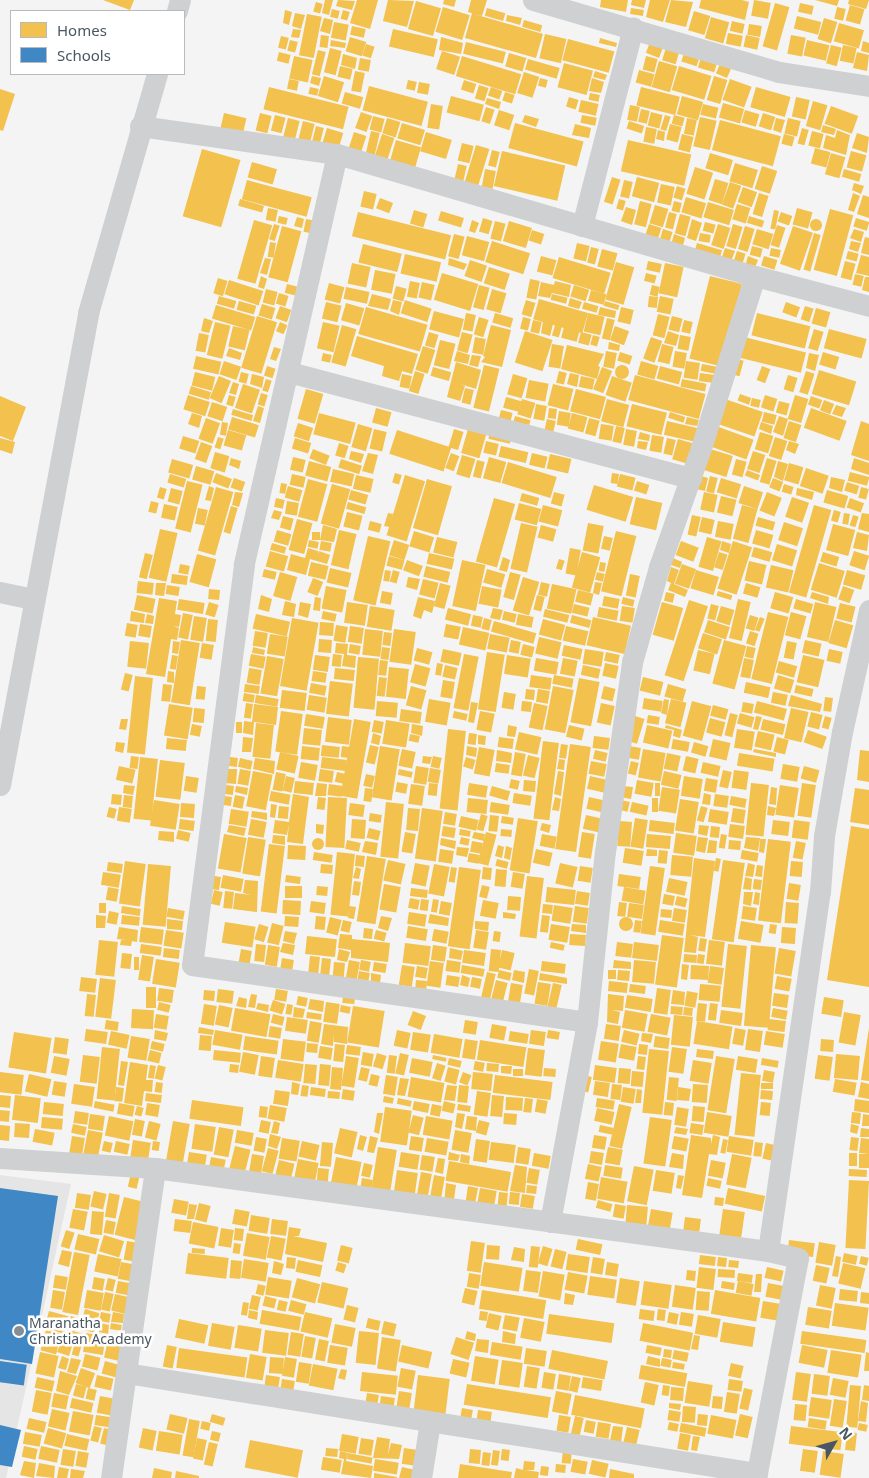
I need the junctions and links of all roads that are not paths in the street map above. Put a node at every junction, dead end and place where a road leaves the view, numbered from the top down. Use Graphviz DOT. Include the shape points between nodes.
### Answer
graph roads {
  1 [pos="533,0"];
  2 [pos="633,27"];
  3 [pos="156,75"];
  4 [pos="869,86"];
  5 [pos="140,126"];
  6 [pos="337,154"];
  7 [pos="582,226"];
  8 [pos="755,276"];
  9 [pos="869,306"];
  10 [pos="289,372"];
  11 [pos="690,478"];
  12 [pos="0,592"];
  13 [pos="32,599"];
  14 [pos="869,610"];
  15 [pos="0,785"];
  16 [pos="587,1022"];
  17 [pos="0,1158"];
  18 [pos="155,1168"];
  19 [pos="550,1222"];
  20 [pos="768,1251"];
  21 [pos="126,1373"];
  22 [pos="430,1422"];
  23 [pos="757,1475"];
  24 [pos="110,1478"];
  25 [pos="421,1478"];
  1 -- 2 [label="street"];
  2 -- 4 [label="street" via="779,72"];
  2 -- 7 [label="street"];
  3 -- 5 [label="street"];
  5 -- 6 [label="street"];
  5 -- 13 [label="street" via="88,313"];
  6 -- 7 [label="street"];
  6 -- 10 [label="street"];
  7 -- 8 [label="street"];
  8 -- 9 [label="street"];
  8 -- 11 [label="street"];
  10 -- 11 [label="street"];
  10 -- 16 [label="street" via="244,565 192,965"];
  11 -- 16 [label="street" via="658,567 632,662 604,852"];
  12 -- 13 [label="street"];
  13 -- 15 [label="street"];
  14 -- 20 [label="street" via="842,732 824,836 820,892"];
  16 -- 19 [label="street"];
  17 -- 18 [label="street"];
  18 -- 19 [label="street"];
  18 -- 21 [label="street"];
  19 -- 20 [label="street"];
  20 -- 23 [label="street" via="798,1258"];
  21 -- 22 [label="street"];
  21 -- 24 [label="street"];
  22 -- 23 [label="street"];
  22 -- 25 [label="street"];
}
